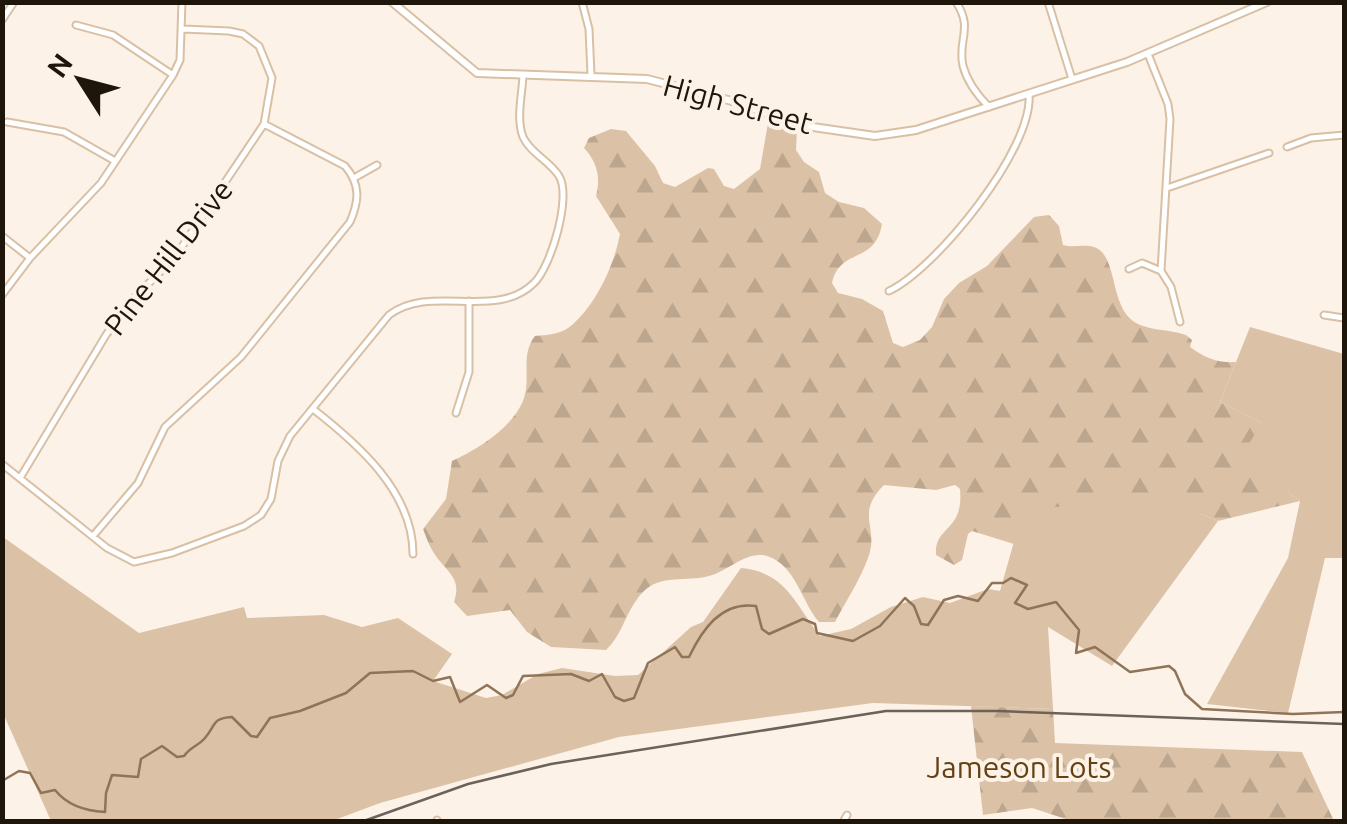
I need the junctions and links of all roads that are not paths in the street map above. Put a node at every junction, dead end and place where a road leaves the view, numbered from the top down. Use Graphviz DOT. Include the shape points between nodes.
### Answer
graph roads {
  1 [pos="14,2"];
  2 [pos="182,2"];
  3 [pos="392,2"];
  4 [pos="582,2"];
  5 [pos="956,2"];
  6 [pos="1048,2"];
  7 [pos="1267,2"];
  8 [pos="2,20"];
  9 [pos="76,25"];
  10 [pos="182,30"];
  11 [pos="1148,54"];
  12 [pos="173,75"];
  13 [pos="591,75"];
  14 [pos="523,76"];
  15 [pos="1072,79"];
  16 [pos="1029,94"];
  17 [pos="989,107"];
  18 [pos="7,122"];
  19 [pos="264,124"];
  20 [pos="1344,135"];
  21 [pos="1288,146"];
  22 [pos="1269,153"];
  23 [pos="116,161"];
  24 [pos="376,165"];
  25 [pos="354,178"];
  26 [pos="1167,188"];
  27 [pos="2,236"];
  28 [pos="30,258"];
  29 [pos="1130,269"];
  30 [pos="1161,272"];
  31 [pos="888,291"];
  32 [pos="2,295"];
  33 [pos="469,300"];
  34 [pos="1324,315"];
  35 [pos="1344,318"];
  36 [pos="1180,322"];
  37 [pos="313,409"];
  38 [pos="456,414"];
  39 [pos="2,464"];
  40 [pos="20,478"];
  41 [pos="93,536"];
  42 [pos="413,554"];
  1 -- 8 [label="street"];
  2 -- 10 [label="street"];
  3 -- 14 [label="street, High Street" via="472,71"];
  4 -- 13 [label="street"];
  5 -- 17 [label="street" via="965,17 963,66"];
  6 -- 15 [label="street"];
  7 -- 11 [label="street, High Street"];
  9 -- 12 [label="street" via="113,35"];
  10 -- 12 [label="street"];
  10 -- 19 [label="street, Pine Hill Drive" via="229,31 259,46 272,78"];
  11 -- 15 [label="street, High Street"];
  11 -- 26 [label="street" via="1168,104"];
  12 -- 23 [label="street"];
  13 -- 14 [label="street, High Street"];
  13 -- 17 [label="street, High Street" via="662,81 799,125 875,136"];
  14 -- 33 [label="street" via="522,134 562,180 564,202 534,284 514,297"];
  15 -- 16 [label="street, High Street"];
  16 -- 17 [label="street, High Street"];
  16 -- 31 [label="street" via="1017,140 993,186 920,270"];
  18 -- 23 [label="street" via="64,132"];
  19 -- 25 [label="street" via="336,160"];
  19 -- 40 [label="street, Pine Hill Drive" via="175,257 106,336"];
  20 -- 21 [label="street"];
  22 -- 26 [label="street"];
  23 -- 28 [label="street"];
  24 -- 25 [label="street"];
  25 -- 41 [label="street" via="358,196 350,222 240,357 165,427 138,482"];
  26 -- 30 [label="street"];
  27 -- 28 [label="street"];
  28 -- 32 [label="street"];
  29 -- 30 [label="street" via="1142,263"];
  30 -- 36 [label="street"];
  33 -- 37 [label="street" via="400,307"];
  33 -- 38 [label="street" via="469,372"];
  34 -- 35 [label="street"];
  37 -- 41 [label="street" via="282,448 272,499 253,521 142,562 118,556"];
  37 -- 42 [label="street" via="376,465 412,530"];
  39 -- 40 [label="street"];
  40 -- 41 [label="street"];
}
